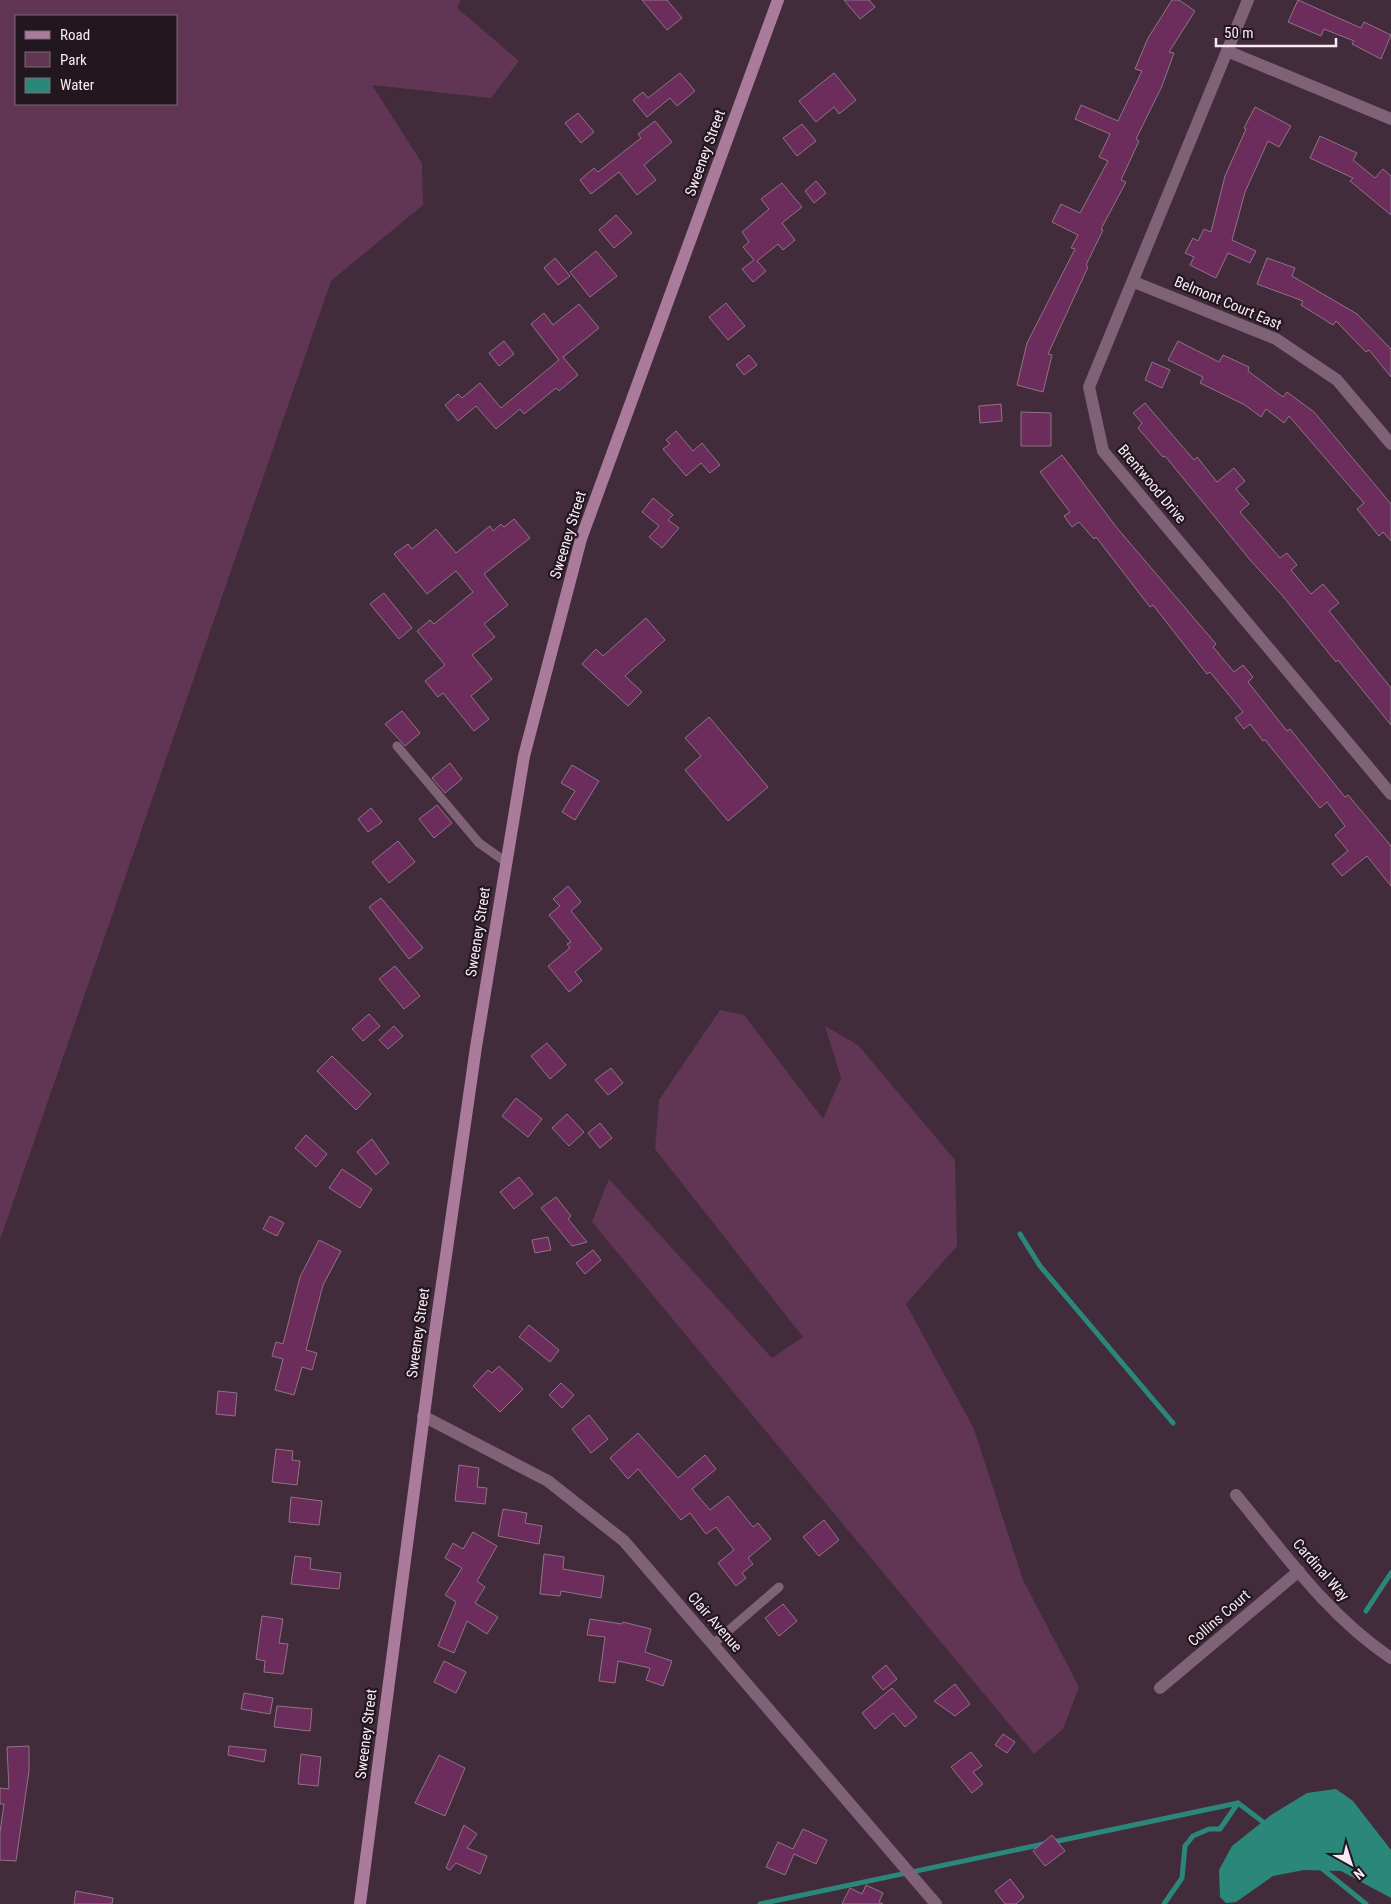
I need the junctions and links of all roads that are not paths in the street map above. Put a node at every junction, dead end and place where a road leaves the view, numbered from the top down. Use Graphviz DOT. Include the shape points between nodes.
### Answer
graph roads {
  1 [pos="778,0"];
  2 [pos="1248,0"];
  3 [pos="1227,51"];
  4 [pos="1391,119"];
  5 [pos="1134,282"];
  6 [pos="1391,444"];
  7 [pos="397,746"];
  8 [pos="1391,794"];
  9 [pos="506,862"];
  10 [pos="423,1416"];
  11 [pos="1236,1495"];
  12 [pos="1299,1571"];
  13 [pos="779,1587"];
  14 [pos="713,1644"];
  15 [pos="1391,1658"];
  16 [pos="1160,1688"];
  17 [pos="360,1904"];
  18 [pos="936,1904"];
  1 -- 9 [label="street, Sweeney Street" via="581,539 524,756"];
  2 -- 3 [label="street, Brentwood Drive"];
  3 -- 4 [label="street"];
  3 -- 5 [label="street, Brentwood Drive"];
  5 -- 6 [label="street, Belmont Court East" via="1276,339 1337,380"];
  5 -- 8 [label="street, Brentwood Drive" via="1090,387 1103,451"];
  7 -- 9 [label="lane" via="478,843"];
  9 -- 10 [label="street, Sweeney Street"];
  10 -- 14 [label="street, Clair Avenue" via="548,1481 624,1541"];
  10 -- 17 [label="street, Sweeney Street"];
  11 -- 12 [label="street, Cardinal Way"];
  12 -- 15 [label="street, Cardinal Way" via="1347,1624"];
  12 -- 16 [label="street, Collins Court"];
  13 -- 14 [label="lane"];
  14 -- 18 [label="street, Clair Avenue"];
}
